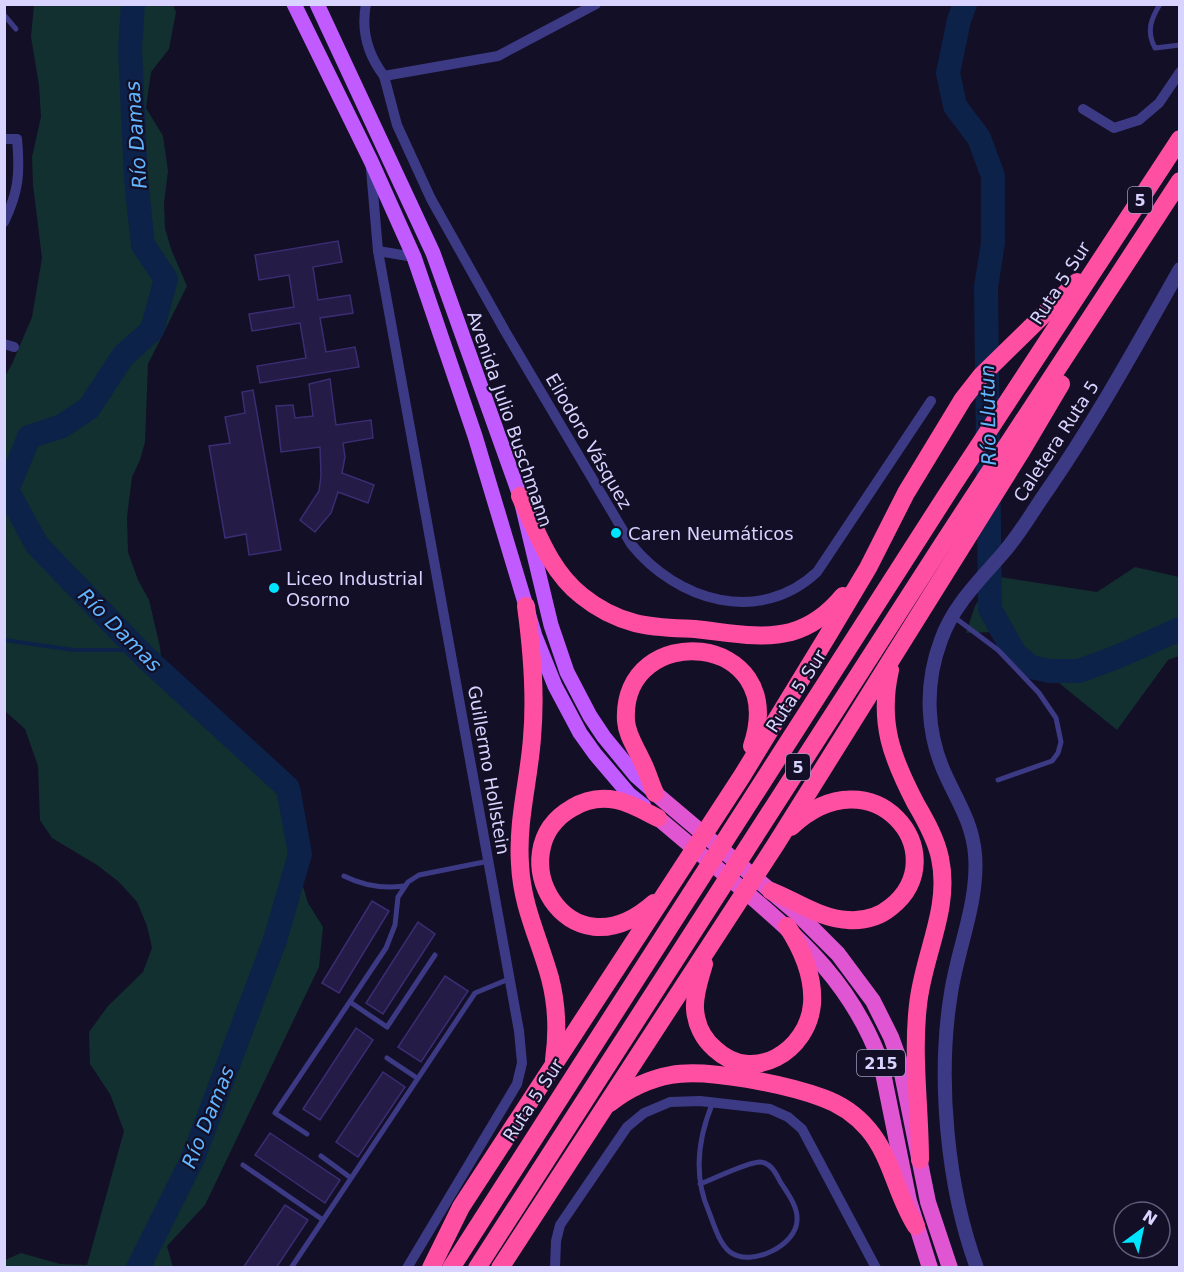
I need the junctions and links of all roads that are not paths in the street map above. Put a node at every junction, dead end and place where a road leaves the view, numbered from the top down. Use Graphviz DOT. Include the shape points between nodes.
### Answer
graph roads {
  1 [pos="294,4"];
  2 [pos="317,4"];
  3 [pos="366,4"];
  4 [pos="596,4"];
  5 [pos="1160,4"];
  6 [pos="4,15"];
  7 [pos="16,29"];
  8 [pos="1179,45"];
  9 [pos="1179,72"];
  10 [pos="384,76"];
  11 [pos="1083,109"];
  12 [pos="4,140"];
  13 [pos="1179,140"];
  14 [pos="371,161"];
  15 [pos="1179,182"];
  16 [pos="4,222"];
  17 [pos="378,251"];
  18 [pos="414,257"];
  19 [pos="1100,260"];
  20 [pos="1124,269"];
  21 [pos="1179,269"];
  22 [pos="931,401"];
  23 [pos="520,496"];
  24 [pos="868,568"];
  25 [pos="526,606"];
  26 [pos="950,619"];
  27 [pos="894,655"];
  28 [pos="742,776"];
  29 [pos="998,780"];
  30 [pos="655,793"];
  31 [pos="658,818"];
  32 [pos="686,831"];
  33 [pos="776,844"];
  34 [pos="489,861"];
  35 [pos="344,876"];
  36 [pos="404,886"];
  37 [pos="668,889"];
  38 [pos="765,897"];
  39 [pos="787,926"];
  40 [pos="712,943"];
  41 [pos="435,955"];
  42 [pos="509,979"];
  43 [pos="350,1002"];
  44 [pos="387,1058"];
  45 [pos="554,1065"];
  46 [pos="417,1078"];
  47 [pos="713,1102"];
  48 [pos="601,1110"];
  49 [pos="307,1134"];
  50 [pos="321,1156"];
  51 [pos="920,1160"];
  52 [pos="243,1165"];
  53 [pos="351,1178"];
  54 [pos="700,1184"];
  55 [pos="323,1220"];
  56 [pos="916,1226"];
  57 [pos="291,1268"];
  58 [pos="407,1268"];
  59 [pos="431,1268"];
  60 [pos="451,1268"];
  61 [pos="477,1268"];
  62 [pos="500,1268"];
  63 [pos="555,1268"];
  64 [pos="876,1268"];
  65 [pos="930,1268"];
  66 [pos="950,1268"];
  67 [pos="977,1268"];
  1 -- 14 [label="main road"];
  2 -- 23 [label="main road, Avenida Julio Buschmann" via="433,253"];
  3 -- 10 [label="street, Eliodoro Vásquez" via="368,46"];
  4 -- 10 [label="street" via="498,56"];
  5 -- 8 [label="lane" via="1150,19 1150,38 1155,48"];
  6 -- 7 [label="lane"];
  9 -- 11 [label="street" via="1160,103 1139,120 1114,128"];
  10 -- 22 [label="street, Eliodoro Vásquez" via="397,125 431,198 505,331 631,544 651,567 675,584 705,596 754,602 788,593 808,580"];
  12 -- 16 [label="street" via="17,139 20,165 15,200"];
  13 -- 19 [label="highway, Ruta 5 Sur / 5"];
  14 -- 17 [label="street, Guillermo Hollstein"];
  14 -- 18 [label="main road"];
  15 -- 20 [label="highway, 5"];
  17 -- 18 [label="street"];
  17 -- 34 [label="street, Guillermo Hollstein"];
  18 -- 25 [label="main road" via="475,436"];
  19 -- 24 [label="highway" via="1014,341 963,399 906,493"];
  19 -- 60 [label="highway, Ruta 5 Sur / 5"];
  20 -- 27 [label="highway" via="1043,416"];
  20 -- 61 [label="highway, 5" via="935,555"];
  21 -- 26 [label="street, Caletera Ruta 5" via="1059,474 1006,550"];
  23 -- 24 [label="highway" via="551,562 570,585 606,612 636,623 759,636 782,634 806,626 829,611"];
  23 -- 30 [label="main road, Avenida Julio Buschmann" via="551,625 567,672 604,737"];
  24 -- 28 [label="highway"];
  25 -- 31 [label="main road" via="551,678 580,733 617,781"];
  25 -- 45 [label="highway" via="534,714 520,825 520,867 526,908 553,992 557,1027"];
  26 -- 29 [label="lane" via="998,650 1039,693 1056,718 1061,742 1052,761"];
  26 -- 67 [label="street, Caletera Ruta 5" via="933,668 930,717 941,765 968,822 975,868 951,995 945,1088 956,1186"];
  27 -- 33 [label="highway"];
  27 -- 51 [label="highway" via="885,700 889,742 897,768 935,841 943,885 916,1019"];
  28 -- 30 [label="highway" via="758,725 758,704 750,682 725,658 704,651 681,651 661,658 644,671 632,689 626,710 627,731"];
  28 -- 37 [label="highway"];
  30 -- 32 [label="highway, Avenida Julio Buschmann"];
  31 -- 32 [label="highway"];
  31 -- 37 [label="highway" via="618,800 578,804 561,815 548,831 541,851 540,872 547,893 560,910 579,923 600,928 631,920"];
  32 -- 38 [label="highway"];
  33 -- 38 [label="highway" via="819,807 860,799 878,805 900,823 913,849 914,869 896,903 877,915 858,920 827,916"];
  33 -- 40 [label="highway"];
  34 -- 36 [label="lane" via="419,875"];
  34 -- 42 [label="street, Guillermo Hollstein"];
  35 -- 36 [label="lane" via="373,886"];
  36 -- 43 [label="lane" via="386,948"];
  37 -- 45 [label="highway"];
  38 -- 39 [label="highway, 215"];
  38 -- 51 [label="highway, 215" via="838,954 873,1001 899,1059"];
  39 -- 40 [label="highway" via="805,961 812,1008 798,1041 767,1062 747,1064 724,1057 710,1045 699,1027 695,999"];
  39 -- 56 [label="highway, 215" via="847,993 873,1041 887,1084"];
  40 -- 48 [label="highway"];
  41 -- 43 [label="lane" via="387,1027"];
  42 -- 46 [label="lane" via="475,993"];
  42 -- 58 [label="street, Guillermo Hollstein" via="522,1063 517,1084"];
  43 -- 49 [label="lane" via="275,1113"];
  44 -- 46 [label="lane"];
  45 -- 59 [label="highway" via="461,1207"];
  46 -- 53 [label="lane"];
  47 -- 54 [label="lane" via="701,1143"];
  47 -- 63 [label="street" via="670,1102 645,1113 627,1127 560,1225"];
  47 -- 64 [label="street" via="770,1109 802,1129"];
  48 -- 56 [label="highway" via="641,1084 687,1072 784,1087 823,1098 852,1115 877,1140"];
  48 -- 62 [label="highway"];
  50 -- 53 [label="lane"];
  51 -- 66 [label="highway, 215" via="931,1212"];
  52 -- 55 [label="lane"];
  53 -- 55 [label="lane"];
  54 -- 54 [label="lane" via="722,1242 735,1255 759,1257 785,1242 795,1230 795,1206 773,1168 766,1164 753,1163"];
  55 -- 57 [label="lane"];
  56 -- 65 [label="highway, 215"];
}
